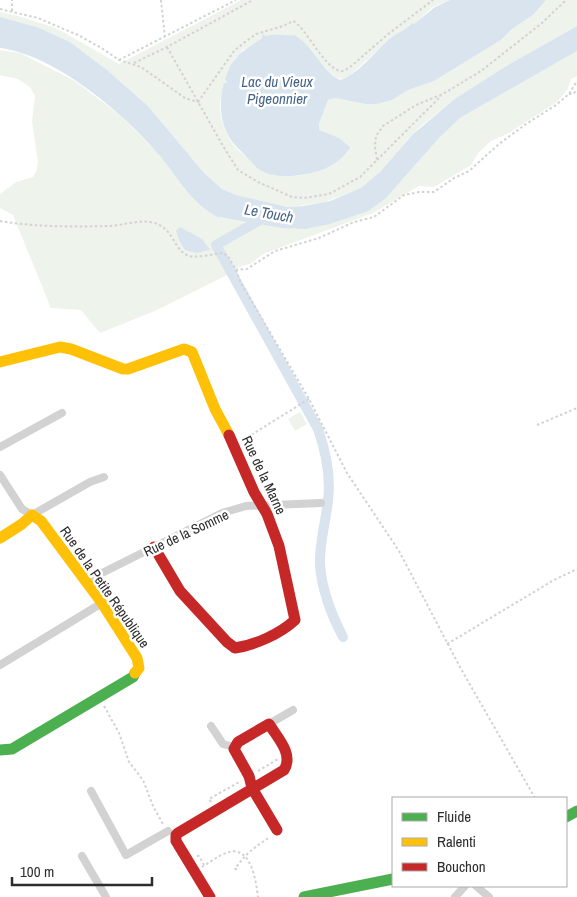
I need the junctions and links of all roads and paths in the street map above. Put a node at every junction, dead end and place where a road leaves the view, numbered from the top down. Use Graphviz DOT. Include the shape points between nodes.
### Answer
graph roads {
  1 [pos="12,0"];
  2 [pos="161,0"];
  3 [pos="236,0"];
  4 [pos="253,0"];
  5 [pos="433,0"];
  6 [pos="564,1"];
  7 [pos="0,9"];
  8 [pos="12,12"];
  9 [pos="165,38"];
  10 [pos="167,47"];
  11 [pos="119,60"];
  12 [pos="133,63"];
  13 [pos="577,81"];
  14 [pos="577,90"];
  15 [pos="442,94"];
  16 [pos="569,94"];
  17 [pos="198,102"];
  18 [pos="377,160"];
  19 [pos="0,221"];
  20 [pos="236,270"];
  21 [pos="0,362"];
  22 [pos="309,399"];
  23 [pos="577,408"];
  24 [pos="62,413"];
  25 [pos="537,425"];
  26 [pos="234,445"];
  27 [pos="0,447"];
  28 [pos="0,475"];
  29 [pos="104,477"];
  30 [pos="320,503"];
  31 [pos="261,505"];
  32 [pos="32,515"];
  33 [pos="0,538"];
  34 [pos="154,547"];
  35 [pos="577,569"];
  36 [pos="86,581"];
  37 [pos="102,603"];
  38 [pos="447,644"];
  39 [pos="0,664"];
  40 [pos="99,698"];
  41 [pos="293,710"];
  42 [pos="269,724"];
  43 [pos="211,726"];
  44 [pos="234,747"];
  45 [pos="0,750"];
  46 [pos="252,788"];
  47 [pos="91,791"];
  48 [pos="534,797"];
  49 [pos="277,830"];
  50 [pos="172,833"];
  51 [pos="82,856"];
  52 [pos="245,856"];
  53 [pos="194,867"];
  54 [pos="237,869"];
  55 [pos="392,879"];
  56 [pos="464,887"];
  57 [pos="477,887"];
  58 [pos="487,896"];
  59 [pos="106,897"];
  60 [pos="210,897"];
  61 [pos="258,897"];
  62 [pos="304,897"];
  63 [pos="455,897"];
  1 -- 8 [label="path"];
  2 -- 9 [label="path"];
  3 -- 9 [label="path"];
  4 -- 10 [label="path"];
  5 -- 17 [label="path" via="342,71 334,69 293,21 256,34 234,51"];
  6 -- 15 [label="path" via="542,23 481,71"];
  7 -- 8 [label="path"];
  8 -- 11 [label="path" via="38,18 78,35"];
  9 -- 11 [label="path"];
  10 -- 12 [label="path"];
  10 -- 17 [label="path"];
  11 -- 12 [label="path"];
  12 -- 17 [label="path" via="185,98"];
  13 -- 16 [label="path"];
  14 -- 16 [label="path"];
  15 -- 18 [label="path"];
  15 -- 18 [label="path" via="416,105 383,126 376,136"];
  16 -- 20 [label="path" via="506,139 469,171 434,192 404,196 374,217 275,251 248,269"];
  17 -- 18 [label="path" via="238,170 292,197 329,194 360,177"];
  19 -- 20 [label="path" via="37,225 159,224 168,230 183,253 190,257 223,253"];
  20 -- 22 [label="path"];
  21 -- 26 [label="street, Rue de la Marne" via="60,347 128,369 188,350 194,355 215,409"];
  22 -- 26 [label="path"];
  22 -- 38 [label="path" via="347,473 399,552"];
  23 -- 25 [label="path"];
  24 -- 27 [label="street"];
  26 -- 31 [label="street, Rue de la Marne"];
  28 -- 32 [label="street, Rue de la Petite République" via="22,509"];
  29 -- 32 [label="street"];
  30 -- 31 [label="street, Rue de la Somme"];
  31 -- 34 [label="street, Rue de la Somme" via="222,513"];
  31 -- 34 [label="street, Rue de la Marne" via="279,546 295,620 288,627 244,646 235,648 231,645 180,591"];
  32 -- 33 [label="street"];
  32 -- 36 [label="street, Rue de la Petite République" via="41,521"];
  34 -- 36 [label="street, Rue de la Somme"];
  35 -- 38 [label="path"];
  36 -- 37 [label="street, Rue de la Petite République"];
  37 -- 39 [label="street"];
  37 -- 40 [label="street, Rue de la Petite République" via="137,658 139,668 133,678"];
  38 -- 48 [label="path"];
  40 -- 45 [label="street, Rue de la Petite République" via="12,749"];
  40 -- 50 [label="path" via="120,733 129,762 143,780 153,806"];
  41 -- 42 [label="street"];
  42 -- 44 [label="street"];
  42 -- 46 [label="street" via="288,763 284,770"];
  43 -- 44 [label="street" via="223,744"];
  44 -- 46 [label="street"];
  46 -- 49 [label="street"];
  46 -- 50 [label="street"];
  47 -- 50 [label="street" via="126,855"];
  49 -- 52 [label="path"];
  50 -- 53 [label="street"];
  51 -- 59 [label="street"];
  52 -- 53 [label="path" via="236,852 226,853"];
  52 -- 54 [label="path"];
  52 -- 61 [label="path" via="249,860"];
  53 -- 60 [label="street"];
  55 -- 62 [label="street"];
  56 -- 63 [label="street"];
  57 -- 58 [label="street"];
}
